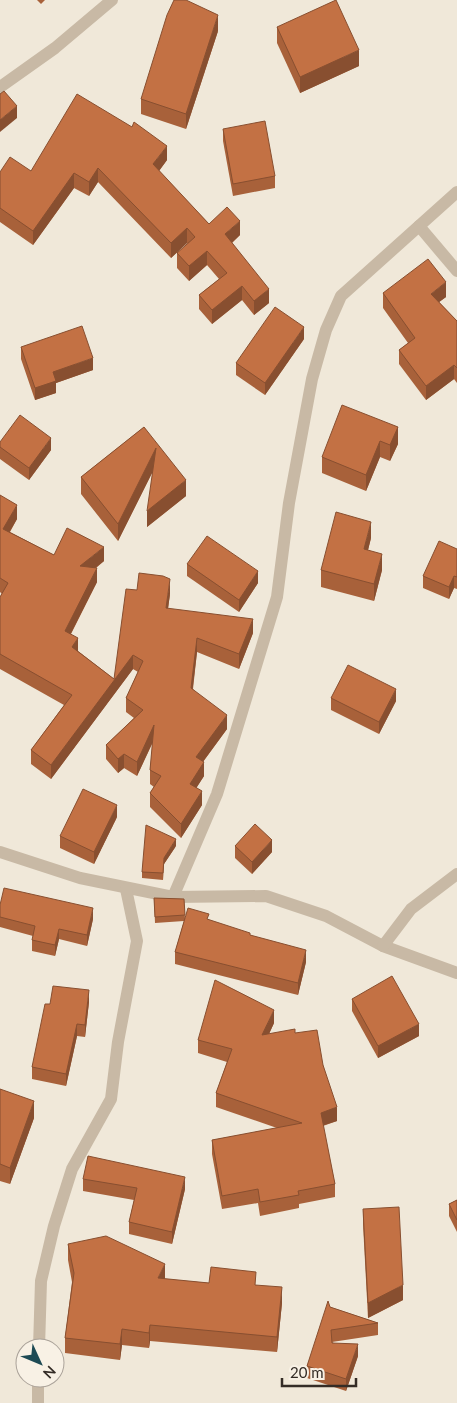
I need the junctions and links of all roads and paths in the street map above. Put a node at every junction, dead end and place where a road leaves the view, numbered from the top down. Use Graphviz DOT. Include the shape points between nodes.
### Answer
graph roads {
  1 [pos="112,0"];
  2 [pos="0,87"];
  3 [pos="457,192"];
  4 [pos="419,226"];
  5 [pos="457,271"];
  6 [pos="0,852"];
  7 [pos="457,874"];
  8 [pos="126,889"];
  9 [pos="172,897"];
  10 [pos="383,946"];
  11 [pos="457,973"];
  12 [pos="39,1338"];
  13 [pos="38,1388"];
  14 [pos="38,1403"];
  1 -- 2 [label="street" via="55,48"];
  3 -- 4 [label="street"];
  4 -- 5 [label="street"];
  4 -- 9 [label="street" via="341,296 326,330 312,379 289,504 277,597 218,794"];
  6 -- 8 [label="street"];
  7 -- 10 [label="street" via="411,909"];
  8 -- 9 [label="street"];
  8 -- 12 [label="street" via="137,941 111,1099 72,1169 54,1226 41,1281"];
  9 -- 10 [label="street" via="266,896 326,916"];
  10 -- 11 [label="street"];
  13 -- 14 [label="street"];
}
